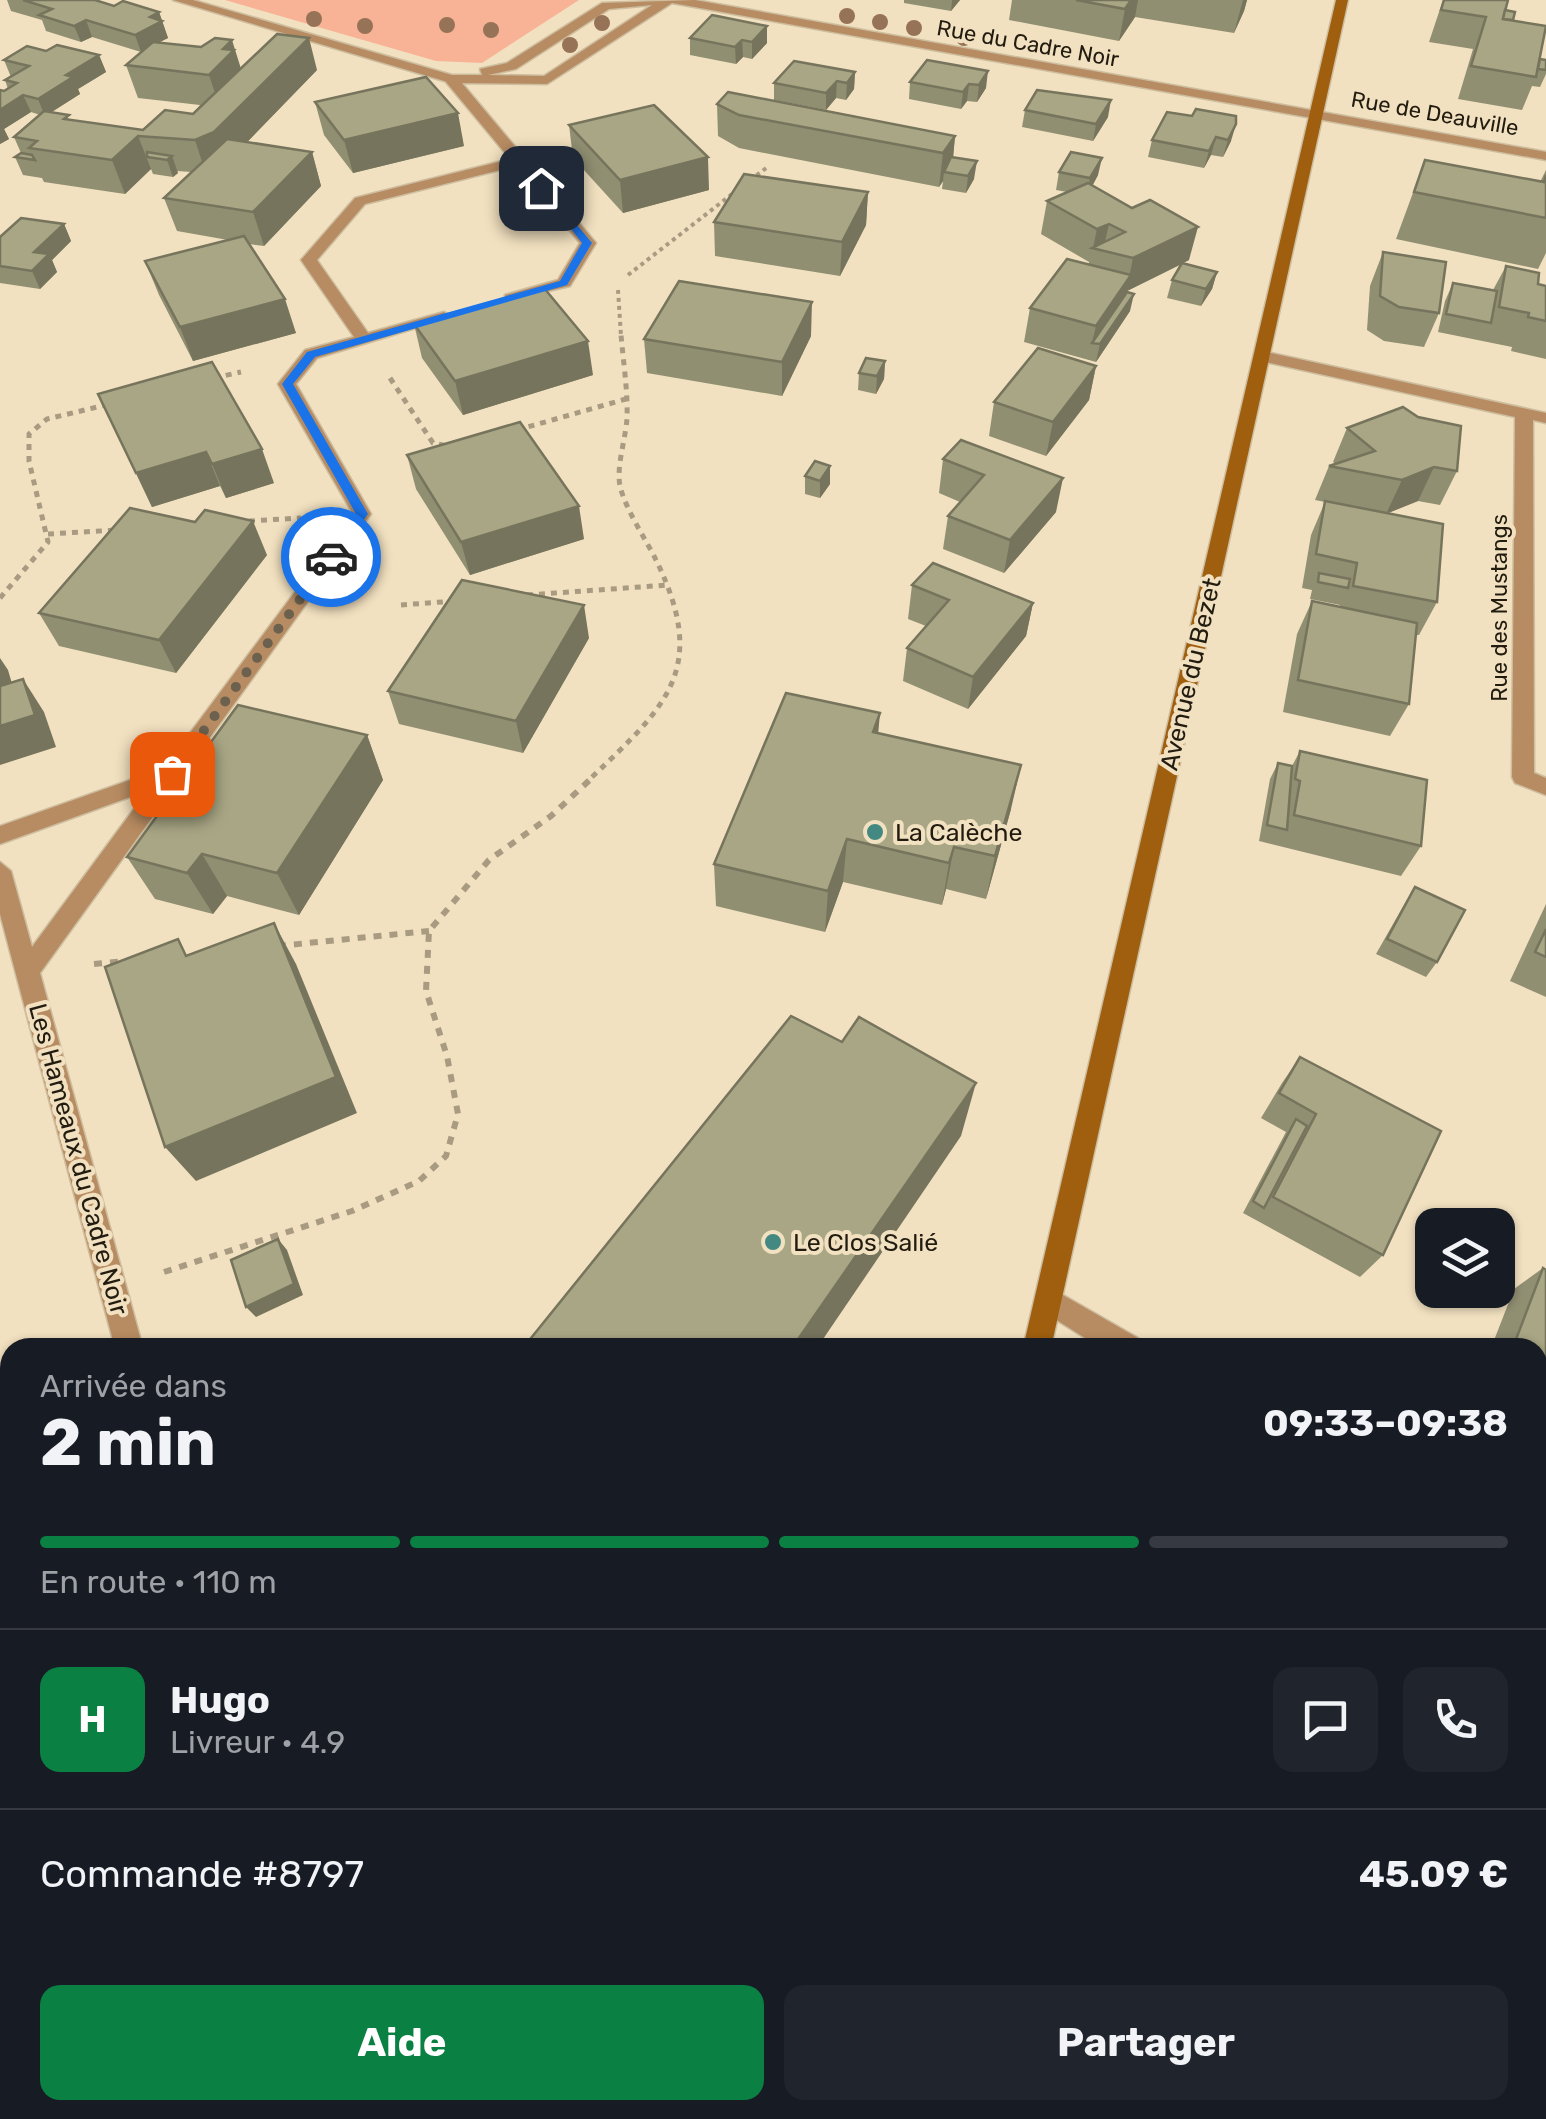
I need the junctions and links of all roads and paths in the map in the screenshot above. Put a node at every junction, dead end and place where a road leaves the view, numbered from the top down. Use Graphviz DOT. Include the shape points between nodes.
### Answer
graph roads {
  1 [pos="179,0"];
  2 [pos="668,0"];
  3 [pos="1342,0"];
  4 [pos="451,79"];
  5 [pos="1316,114"];
  6 [pos="1546,156"];
  7 [pos="518,161"];
  8 [pos="769,166"];
  9 [pos="491,304"];
  10 [pos="455,314"];
  11 [pos="364,340"];
  12 [pos="311,354"];
  13 [pos="1262,356"];
  14 [pos="198,382"];
  15 [pos="626,399"];
  16 [pos="122,401"];
  17 [pos="1524,413"];
  18 [pos="1546,418"];
  19 [pos="512,431"];
  20 [pos="454,448"];
  21 [pos="362,514"];
  22 [pos="244,522"];
  23 [pos="126,529"];
  24 [pos="48,534"];
  25 [pos="668,585"];
  26 [pos="516,596"];
  27 [pos="0,598"];
  28 [pos="458,600"];
  29 [pos="402,604"];
  30 [pos="172,774"];
  31 [pos="1546,787"];
  32 [pos="0,835"];
  33 [pos="0,871"];
  34 [pos="429,931"];
  35 [pos="276,946"];
  36 [pos="143,960"];
  37 [pos="28,971"];
  38 [pos="114,1289"];
  39 [pos="1049,1300"];
  40 [pos="127,1338"];
  41 [pos="1040,1338"];
  42 [pos="1112,1338"];
  1 -- 4 [label="street, Rue du Cadre Noir"];
  2 -- 4 [label="street, Rue du Cadre Noir" via="606,6 511,66"];
  2 -- 4 [label="street, Rue du Cadre Noir" via="546,80"];
  2 -- 5 [label="street, Rue du Cadre Noir"];
  3 -- 5 [label="street, Avenue du Bezet"];
  4 -- 7 [label="street"];
  5 -- 6 [label="street, Rue de Deauville"];
  5 -- 13 [label="street, Avenue du Bezet"];
  7 -- 9 [label="street" via="588,243 564,283"];
  7 -- 11 [label="street" via="360,201 347,216 310,260"];
  8 -- 15 [label="path" via="630,273 616,292"];
  10 -- 11 [label="street"];
  11 -- 12 [label="street"];
  11 -- 20 [label="path" via="433,444"];
  12 -- 14 [label="path"];
  12 -- 21 [label="street" via="287,384"];
  13 -- 17 [label="street"];
  13 -- 39 [label="street, Avenue du Bezet"];
  15 -- 19 [label="path"];
  15 -- 25 [label="path" via="620,484"];
  16 -- 24 [label="path" via="47,419 29,434 26,450"];
  17 -- 18 [label="street"];
  17 -- 31 [label="street, Rue des Mustangs" via="1523,777"];
  21 -- 22 [label="path"];
  21 -- 30 [label="street, Les Hameaux du Cadre Noir"];
  23 -- 24 [label="path"];
  24 -- 27 [label="path"];
  25 -- 26 [label="path"];
  25 -- 34 [label="path" via="681,628 680,668 664,700 551,816 489,860"];
  28 -- 29 [label="path"];
  30 -- 32 [label="street"];
  30 -- 37 [label="street, Les Hameaux du Cadre Noir"];
  33 -- 37 [label="street, Les Hameaux du Cadre Noir"];
  34 -- 35 [label="path"];
  34 -- 38 [label="path" via="426,991 458,1114 446,1156 419,1181 352,1211"];
  36 -- 37 [label="path"];
  37 -- 38 [label="street, Les Hameaux du Cadre Noir"];
  38 -- 40 [label="street, Les Hameaux du Cadre Noir"];
  39 -- 41 [label="street, Avenue du Bezet"];
  39 -- 42 [label="street"];
}
